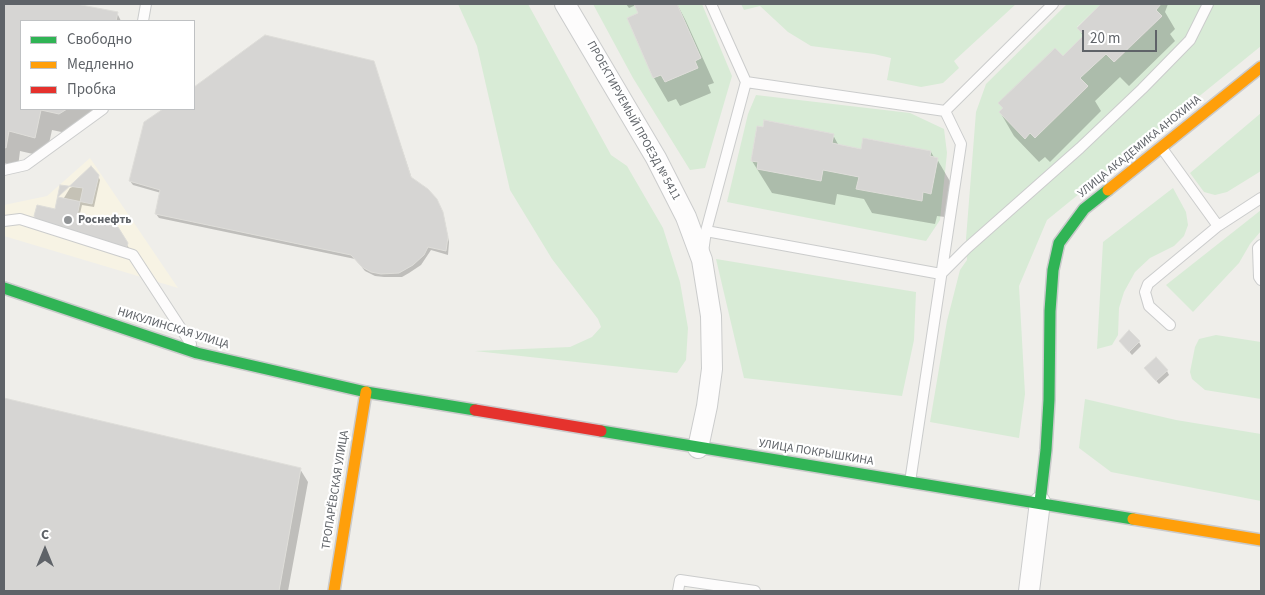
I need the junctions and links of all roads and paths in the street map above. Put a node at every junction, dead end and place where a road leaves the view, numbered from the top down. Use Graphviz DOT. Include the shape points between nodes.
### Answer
graph roads {
  1 [pos="146,4"];
  2 [pos="566,4"];
  3 [pos="711,4"];
  4 [pos="1053,4"];
  5 [pos="1208,4"];
  6 [pos="143,20"];
  7 [pos="1261,67"];
  8 [pos="746,82"];
  9 [pos="103,110"];
  10 [pos="945,111"];
  11 [pos="1161,147"];
  12 [pos="4,170"];
  13 [pos="1261,198"];
  14 [pos="4,221"];
  15 [pos="1218,226"];
  16 [pos="706,231"];
  17 [pos="1261,245"];
  18 [pos="702,260"];
  19 [pos="941,274"];
  20 [pos="1261,280"];
  21 [pos="4,288"];
  22 [pos="1170,325"];
  23 [pos="197,353"];
  24 [pos="366,392"];
  25 [pos="698,448"];
  26 [pos="909,482"];
  27 [pos="1040,502"];
  28 [pos="1258,539"];
  29 [pos="1261,551"];
  30 [pos="334,591"];
  31 [pos="678,591"];
  32 [pos="755,591"];
  33 [pos="1029,591"];
  1 -- 6 [label="lane"];
  2 -- 18 [label="street, ПРОЕКТИРУЕМЫЙ ПРОЕЗД № 5411" via="656,158 686,217"];
  3 -- 8 [label="lane"];
  4 -- 10 [label="lane"];
  5 -- 19 [label="lane" via="1190,40 1142,89"];
  7 -- 11 [label="main road, УЛИЦА АКАДЕМИКА АНОХИНА"];
  8 -- 10 [label="lane"];
  8 -- 16 [label="lane"];
  9 -- 12 [label="lane" via="26,165"];
  10 -- 19 [label="lane" via="961,144"];
  11 -- 15 [label="lane"];
  11 -- 27 [label="main road, УЛИЦА АКАДЕМИКА АНОХИНА" via="1084,209 1059,243 1052,278 1046,450"];
  13 -- 15 [label="lane"];
  14 -- 23 [label="lane" via="20,219 133,255"];
  15 -- 22 [label="lane" via="1148,284 1145,292 1149,306"];
  16 -- 18 [label="lane"];
  16 -- 19 [label="lane"];
  17 -- 20 [label="lane" via="1258,248"];
  18 -- 25 [label="street, ПРОЕКТИРУЕМЫЙ ПРОЕЗД № 5411" via="711,316 712,369"];
  19 -- 26 [label="lane"];
  21 -- 23 [label="main road, НИКУЛИНСКАЯ УЛИЦА"];
  23 -- 24 [label="main road, НИКУЛИНСКАЯ УЛИЦА"];
  24 -- 25 [label="main road, УЛИЦА ПОКРЫШКИНА"];
  24 -- 30 [label="main road, ТРОПАРЁВСКАЯ УЛИЦА"];
  25 -- 26 [label="main road, УЛИЦА ПОКРЫШКИНА"];
  26 -- 27 [label="main road, УЛИЦА ПОКРЫШКИНА"];
  27 -- 28 [label="main road, УЛИЦА ПОКРЫШКИНА"];
  27 -- 33 [label="street"];
  28 -- 29 [label="lane"];
  31 -- 32 [label="lane" via="680,580"];
}
